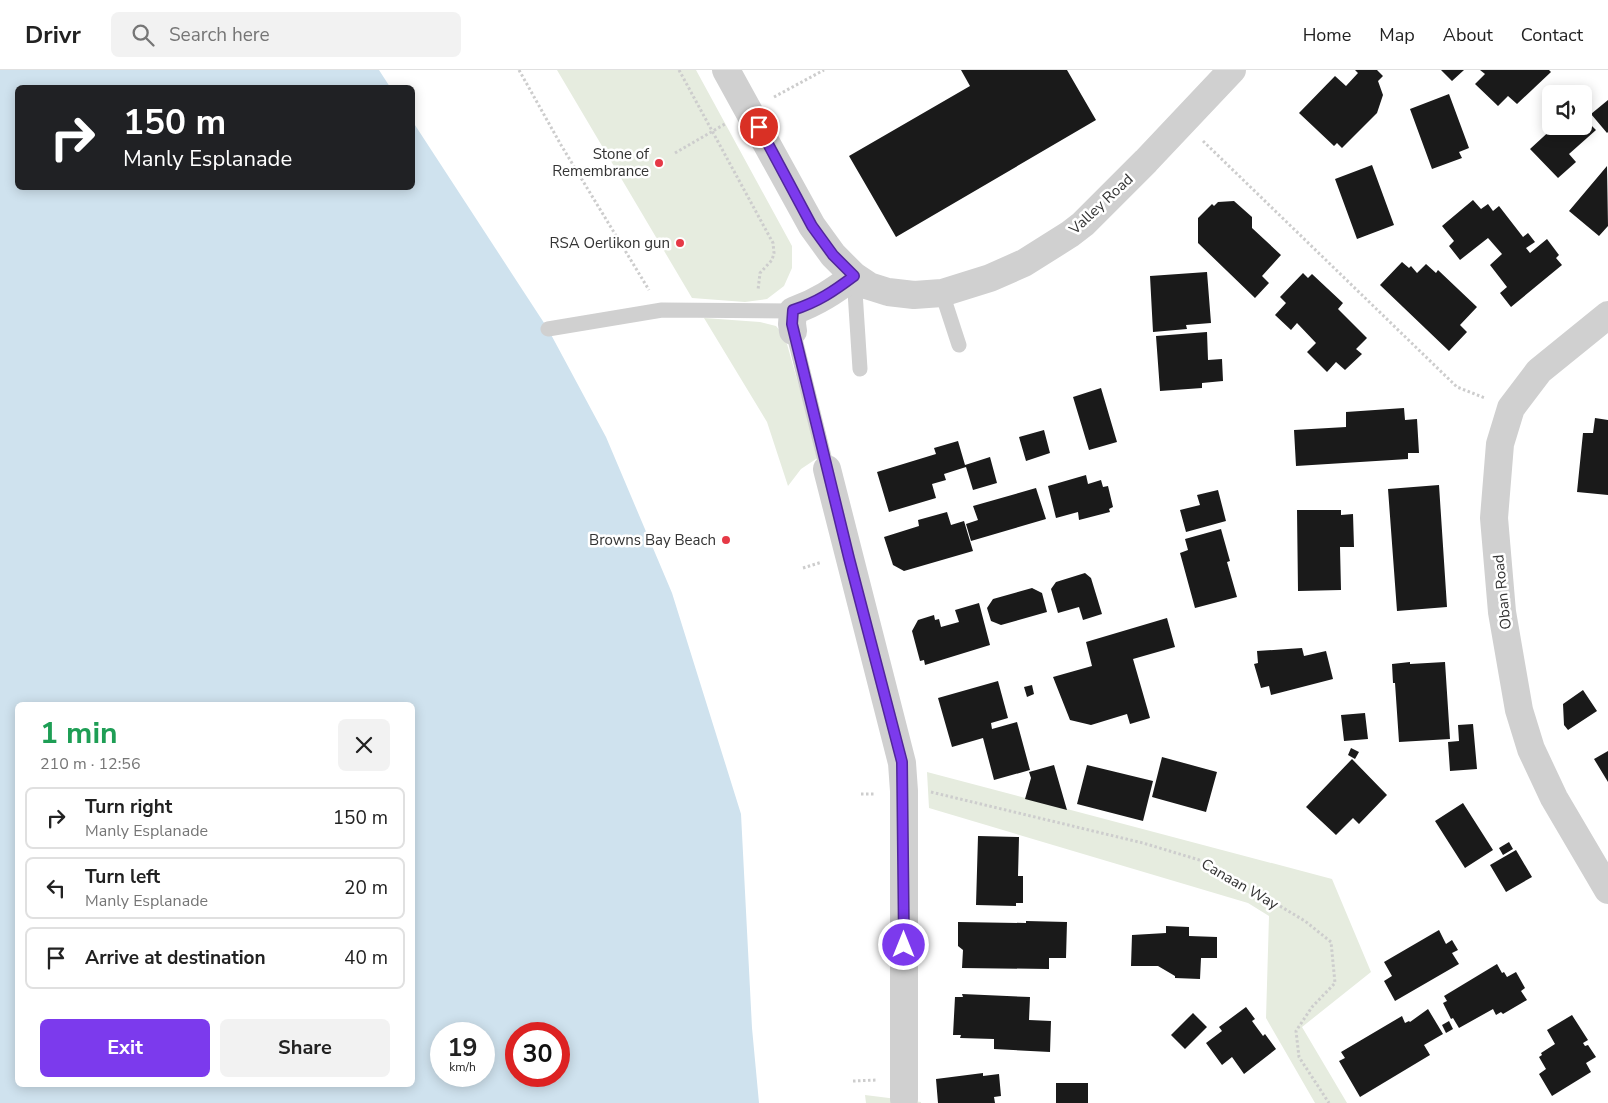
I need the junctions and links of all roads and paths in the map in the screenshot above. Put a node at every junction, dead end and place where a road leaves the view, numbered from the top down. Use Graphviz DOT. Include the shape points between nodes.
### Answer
graph roads {
  1 [pos="519,70"];
  2 [pos="679,70"];
  3 [pos="726,70"];
  4 [pos="824,70"];
  5 [pos="1232,70"];
  6 [pos="750,110"];
  7 [pos="1183,121"];
  8 [pos="712,131"];
  9 [pos="675,153"];
  10 [pos="854,276"];
  11 [pos="942,293"];
  12 [pos="662,310"];
  13 [pos="762,310"];
  14 [pos="1608,314"];
  15 [pos="793,320"];
  16 [pos="548,329"];
  17 [pos="959,345"];
  18 [pos="860,369"];
  19 [pos="1512,408"];
  20 [pos="827,469"];
  21 [pos="824,562"];
  22 [pos="803,568"];
  23 [pos="904,791"];
  24 [pos="861,794"];
  25 [pos="876,794"];
  26 [pos="1608,890"];
  27 [pos="877,1080"];
  28 [pos="853,1081"];
  29 [pos="904,1099"];
  30 [pos="1329,1103"];
  1 -- 12 [label="path"];
  2 -- 8 [label="path"];
  3 -- 6 [label="street, Valley Road"];
  4 -- 6 [label="path"];
  5 -- 7 [label="street, Valley Road"];
  6 -- 8 [label="path"];
  6 -- 10 [label="street, Valley Road" via="812,226 833,255"];
  7 -- 11 [label="street, Valley Road" via="1070,234 1010,271"];
  7 -- 19 [label="path" via="1457,387"];
  8 -- 9 [label="path"];
  8 -- 13 [label="path" via="773,243 772,260 760,273 758,284"];
  10 -- 11 [label="street, Valley Road" via="869,286 888,292 914,295"];
  10 -- 15 [label="street"];
  10 -- 18 [label="lane"];
  11 -- 17 [label="lane"];
  12 -- 13 [label="lane"];
  12 -- 16 [label="lane"];
  13 -- 15 [label="lane"];
  14 -- 19 [label="street, Oban Road" via="1540,371"];
  15 -- 20 [label="lane"];
  19 -- 26 [label="street, Oban Road" via="1500,444 1494,518 1502,612 1518,710 1531,749 1554,798"];
  20 -- 23 [label="street" via="902,762"];
  21 -- 22 [label="path"];
  23 -- 29 [label="street"];
  23 -- 30 [label="path, Canaan Way" via="932,792 1142,843 1206,862 1305,921 1331,942 1335,983 1312,1007 1296,1031 1299,1057"];
  24 -- 25 [label="path"];
  27 -- 28 [label="path"];
}
